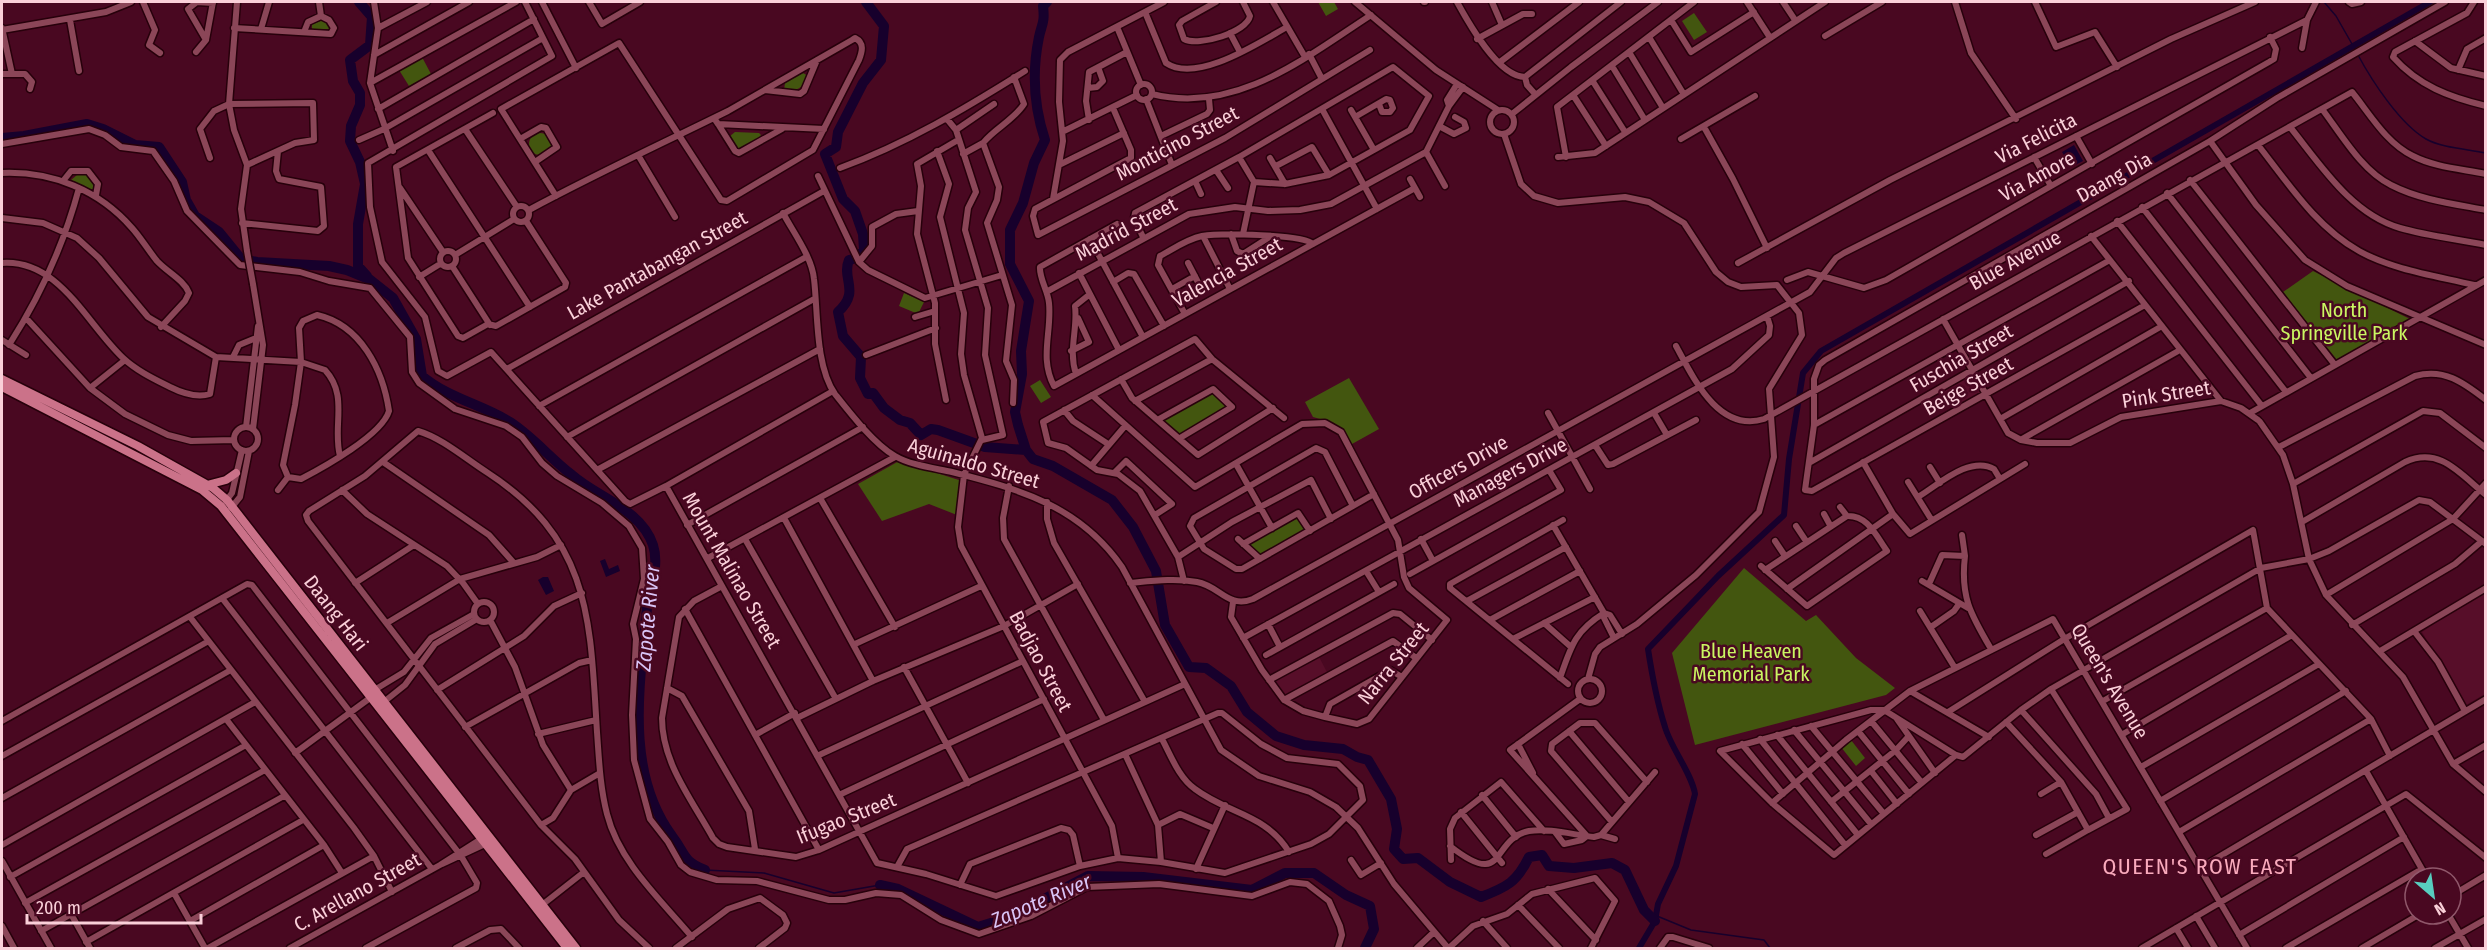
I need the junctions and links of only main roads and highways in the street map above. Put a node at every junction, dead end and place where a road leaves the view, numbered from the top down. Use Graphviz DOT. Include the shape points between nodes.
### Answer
graph roads {
  1 [pos="2,379"];
  2 [pos="2,387"];
  3 [pos="237,473"];
  4 [pos="207,485"];
  5 [pos="227,506"];
  6 [pos="567,948"];
  7 [pos="576,948"];
  1 -- 4 [label="main road, Daang Hari"];
  2 -- 5 [label="main road, Daang Hari"];
  3 -- 4 [label="main road"];
  4 -- 5 [label="main road, Daang Hari"];
  5 -- 6 [label="main road, Daang Hari" via="370,698"];
  5 -- 7 [label="main road, Daang Hari" via="376,689"];
}
